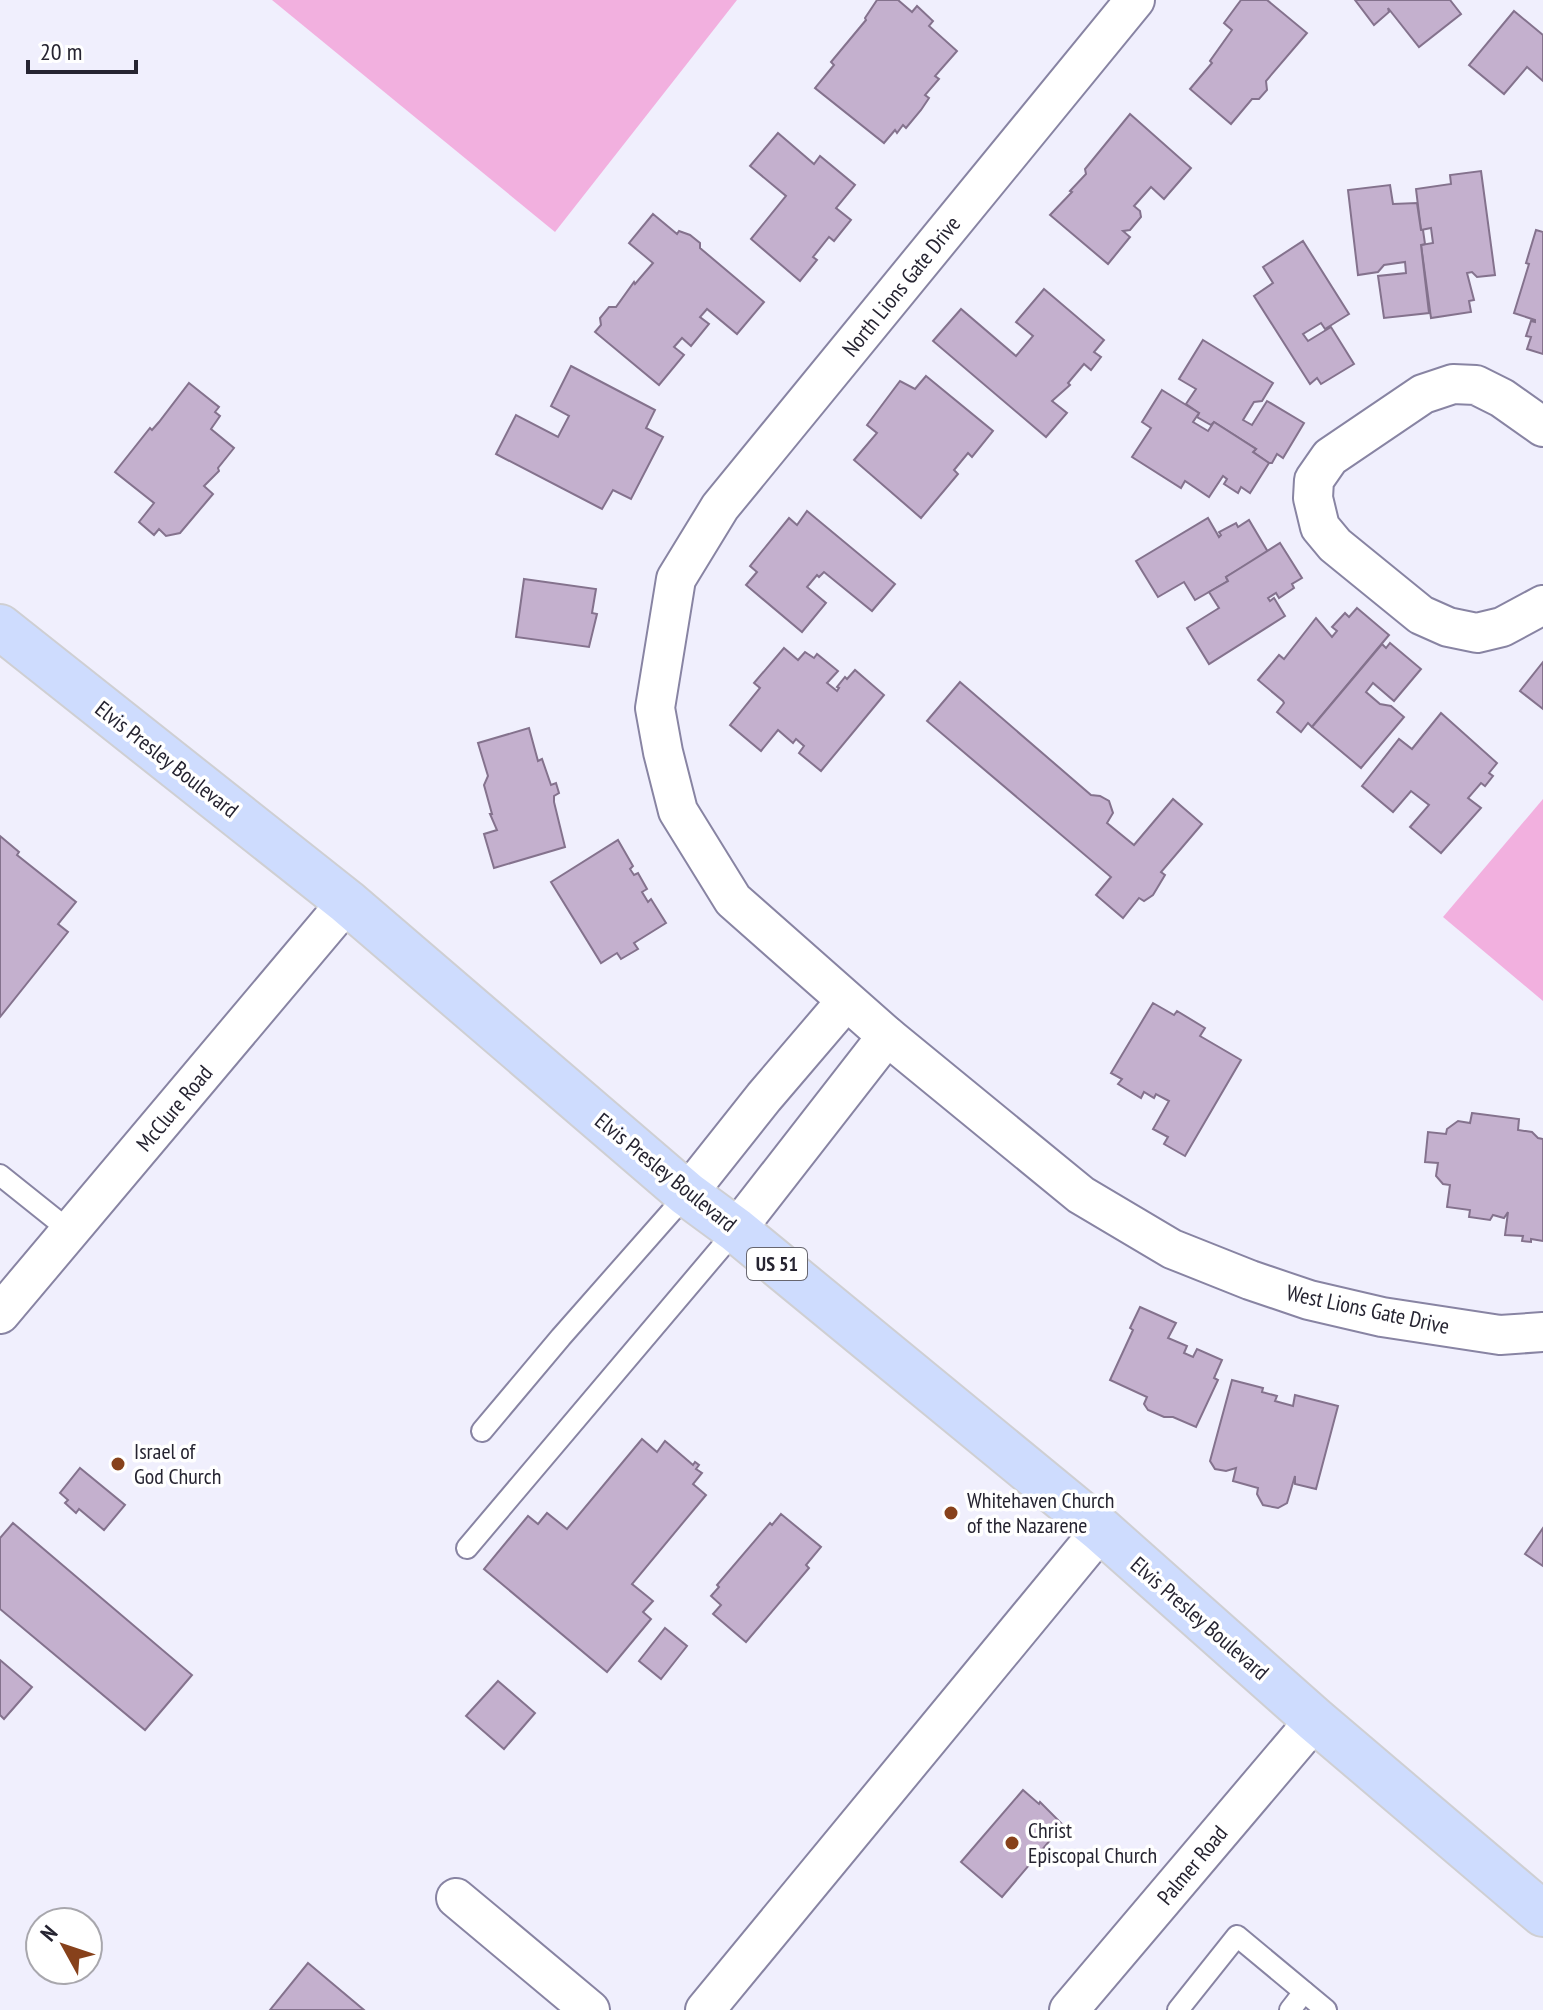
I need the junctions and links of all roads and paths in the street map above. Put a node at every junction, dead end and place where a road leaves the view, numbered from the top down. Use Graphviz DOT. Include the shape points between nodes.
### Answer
graph roads {
  1 [pos="1135,0"];
  2 [pos="1543,427"];
  3 [pos="676,579"];
  4 [pos="1543,605"];
  5 [pos="0,627"];
  6 [pos="347,902"];
  7 [pos="846,1001"];
  8 [pos="887,1036"];
  9 [pos="0,1175"];
  10 [pos="687,1194"];
  11 [pos="736,1230"];
  12 [pos="70,1231"];
  13 [pos="0,1314"];
  14 [pos="1543,1332"];
  15 [pos="482,1431"];
  16 [pos="1101,1530"];
  17 [pos="467,1548"];
  18 [pos="1315,1720"];
  19 [pos="456,1898"];
  20 [pos="1543,1914"];
  21 [pos="1304,1992"];
  22 [pos="590,2010"];
  23 [pos="705,2010"];
  24 [pos="1069,2010"];
  25 [pos="1178,2010"];
  26 [pos="1290,2010"];
  27 [pos="1326,2010"];
  1 -- 3 [label="street, North Lions Gate Drive" via="720,507"];
  2 -- 4 [label="street" via="1476,385 1453,384 1423,394 1330,457 1314,480 1313,498 1320,527 1335,545 1421,615 1477,633 1502,627"];
  3 -- 7 [label="street, West Lions Gate Drive" via="655,708 678,811 733,900"];
  5 -- 6 [label="main road, Elvis Presley Boulevard / US 51"];
  6 -- 10 [label="main road, Elvis Presley Boulevard / US 51"];
  6 -- 12 [label="street, McClure Road"];
  7 -- 8 [label="street, West Lions Gate Drive"];
  7 -- 10 [label="street"];
  8 -- 11 [label="street"];
  8 -- 14 [label="street, West Lions Gate Drive" via="1081,1195 1172,1249 1294,1295 1367,1314 1500,1335"];
  9 -- 12 [label="lane"];
  10 -- 11 [label="main road, Elvis Presley Boulevard / US 51"];
  10 -- 15 [label="lane"];
  11 -- 16 [label="main road, Elvis Presley Boulevard / US 51"];
  11 -- 17 [label="lane"];
  12 -- 13 [label="street, McClure Road"];
  16 -- 18 [label="main road, Elvis Presley Boulevard / US 51"];
  16 -- 23 [label="street"];
  18 -- 20 [label="main road, Elvis Presley Boulevard / US 51"];
  18 -- 24 [label="street, Palmer Road"];
  19 -- 22 [label="street"];
  21 -- 25 [label="lane" via="1237,1936"];
  21 -- 26 [label="lane"];
  21 -- 27 [label="lane"];
}
